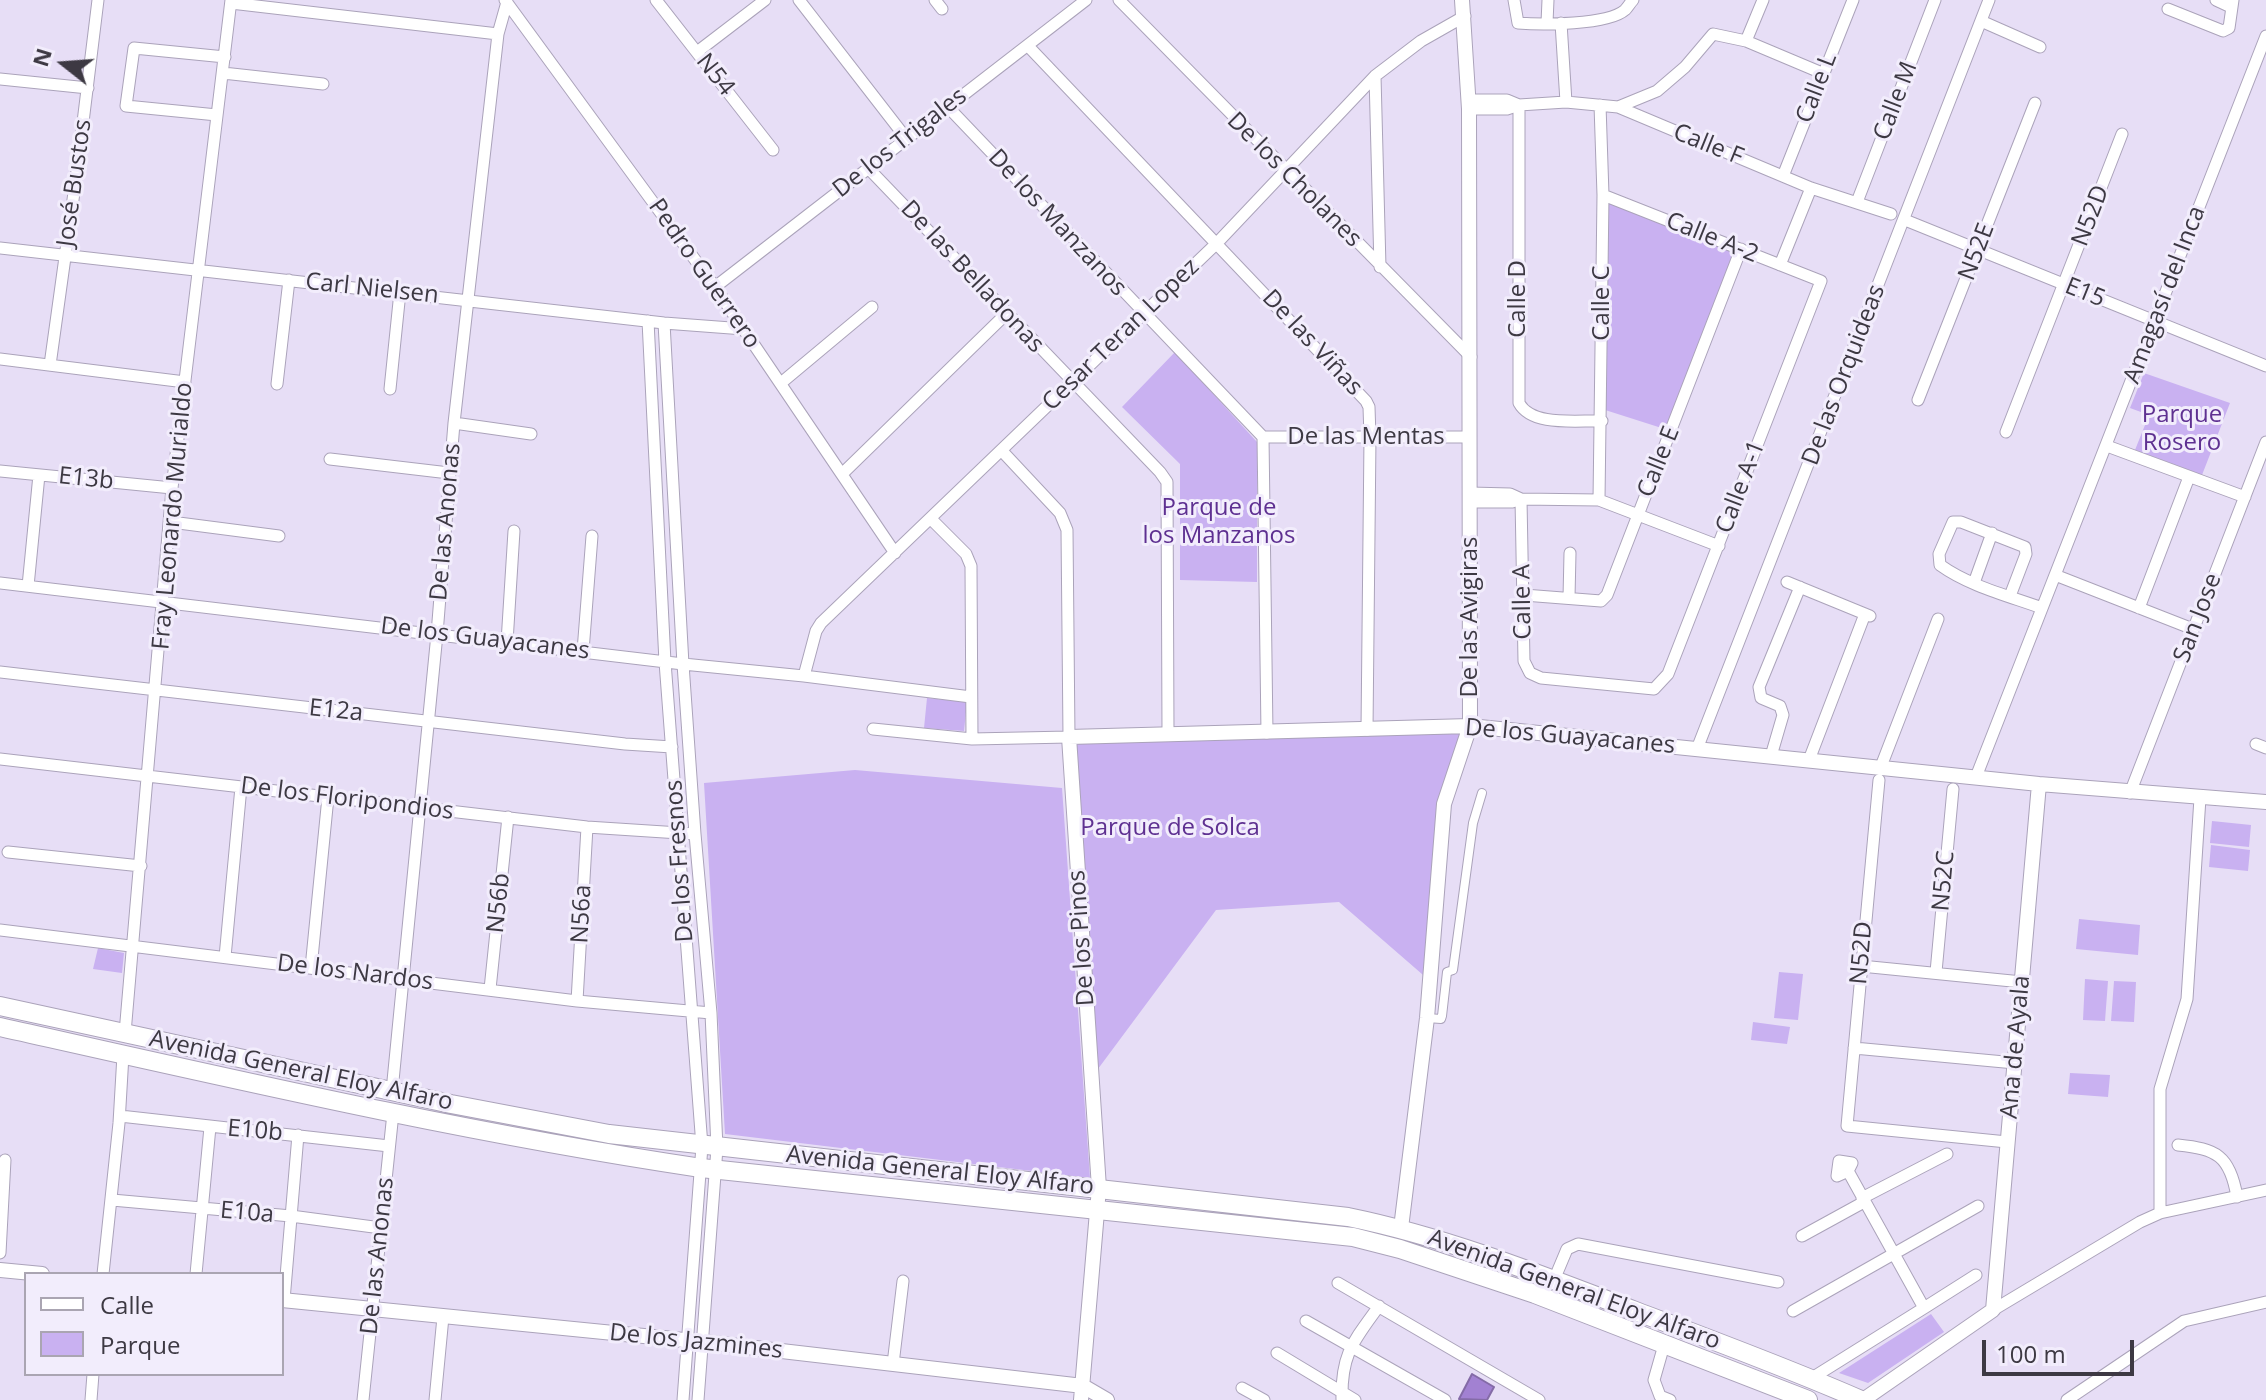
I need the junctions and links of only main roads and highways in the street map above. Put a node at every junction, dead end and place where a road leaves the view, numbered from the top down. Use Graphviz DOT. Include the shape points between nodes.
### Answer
graph roads {
  1 [pos="0,1006"];
  2 [pos="0,1027"];
  3 [pos="1808,1400"];
  4 [pos="1862,1400"];
  1 -- 4 [label="main road, Avenida General Eloy Alfaro" via="609,1134 1348,1217 1401,1228 1554,1280"];
  2 -- 3 [label="main road, Avenida General Eloy Alfaro" via="393,1113 633,1158 1377,1243 1535,1294"];
}
